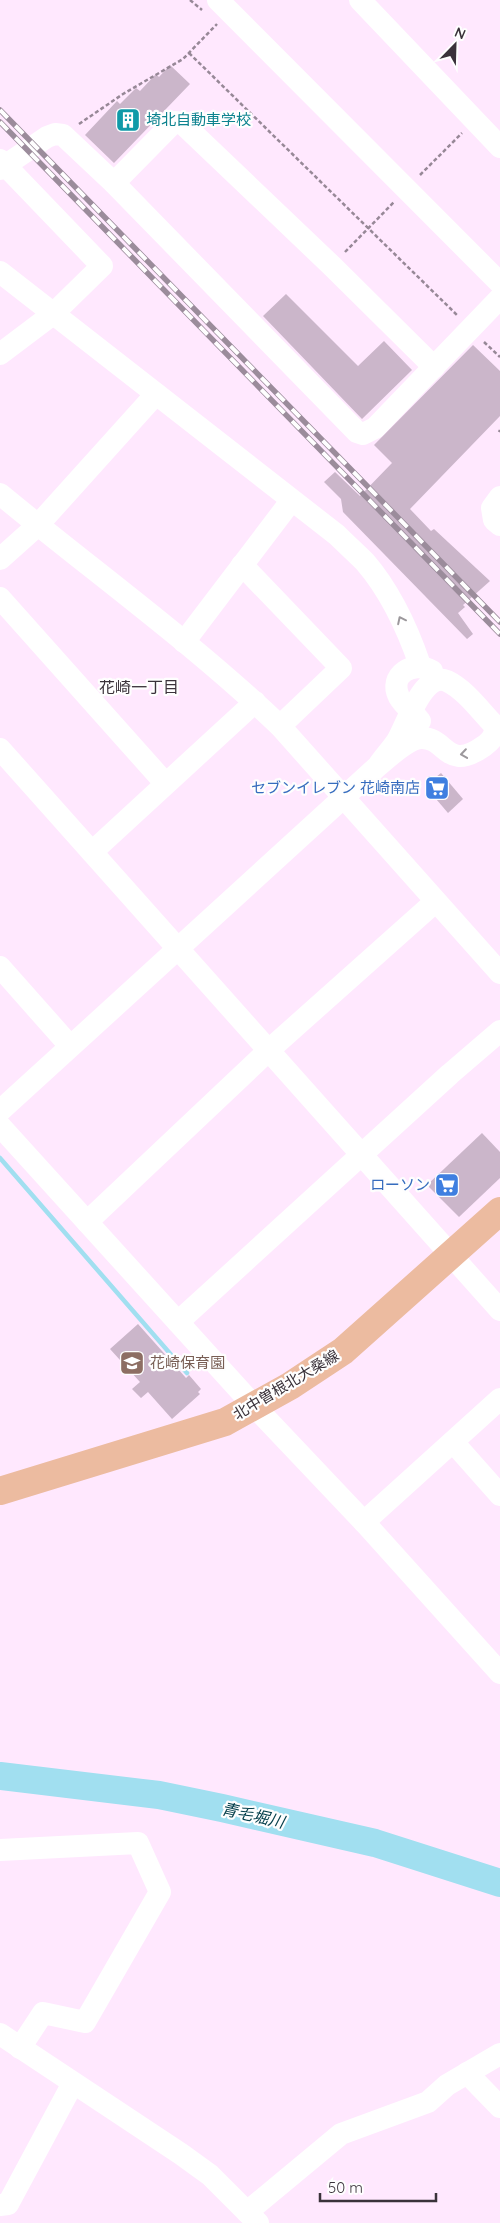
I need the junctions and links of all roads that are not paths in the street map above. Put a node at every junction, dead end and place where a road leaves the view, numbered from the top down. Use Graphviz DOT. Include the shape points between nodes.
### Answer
graph roads {
  1 [pos="360,0"];
  2 [pos="217,7"];
  3 [pos="500,147"];
  4 [pos="2,165"];
  5 [pos="114,183"];
  6 [pos="0,272"];
  7 [pos="500,283"];
  8 [pos="500,298"];
  9 [pos="53,314"];
  10 [pos="0,354"];
  11 [pos="434,367"];
  12 [pos="156,394"];
  13 [pos="0,494"];
  14 [pos="500,497"];
  15 [pos="291,500"];
  16 [pos="500,525"];
  17 [pos="38,526"];
  18 [pos="0,559"];
  19 [pos="242,565"];
  20 [pos="0,598"];
  21 [pos="184,642"];
  22 [pos="420,665"];
  23 [pos="445,680"];
  24 [pos="255,702"];
  25 [pos="411,711"];
  26 [pos="280,726"];
  27 [pos="438,745"];
  28 [pos="495,748"];
  29 [pos="0,750"];
  30 [pos="378,766"];
  31 [pos="165,783"];
  32 [pos="344,798"];
  33 [pos="92,852"];
  34 [pos="435,902"];
  35 [pos="178,947"];
  36 [pos="0,967"];
  37 [pos="500,973"];
  38 [pos="500,1031"];
  39 [pos="70,1046"];
  40 [pos="269,1050"];
  41 [pos="0,1111"];
  42 [pos="0,1126"];
  43 [pos="362,1155"];
  44 [pos="500,1211"];
  45 [pos="87,1222"];
  46 [pos="450,1255"];
  47 [pos="500,1310"];
  48 [pos="178,1322"];
  49 [pos="500,1399"];
  50 [pos="255,1407"];
  51 [pos="453,1442"];
  52 [pos="0,1491"];
  53 [pos="500,1495"];
  54 [pos="364,1522"];
  55 [pos="500,1673"];
  56 [pos="0,1850"];
  57 [pos="0,2034"];
  58 [pos="20,2048"];
  59 [pos="500,2054"];
  60 [pos="467,2073"];
  61 [pos="73,2083"];
  62 [pos="500,2107"];
  63 [pos="0,2205"];
  64 [pos="253,2218"];
  1 -- 3 [label="street"];
  2 -- 7 [label="street"];
  4 -- 5 [label="street" via="47,137 63,135"];
  4 -- 9 [label="street" via="102,266"];
  5 -- 11 [label="street" via="174,122 182,123"];
  5 -- 11 [label="street" via="357,432 363,434 375,428"];
  6 -- 9 [label="street"];
  8 -- 11 [label="street"];
  9 -- 10 [label="street"];
  9 -- 12 [label="street"];
  12 -- 15 [label="street"];
  12 -- 17 [label="street"];
  13 -- 17 [label="street"];
  14 -- 16 [label="street" via="494,502 492,514"];
  15 -- 19 [label="street"];
  22 -- 15 [label="street, one-way" via="400,618 365,563"];
  17 -- 18 [label="street"];
  17 -- 21 [label="street"];
  19 -- 21 [label="street"];
  19 -- 26 [label="street" via="341,668"];
  20 -- 31 [label="street"];
  21 -- 24 [label="street"];
  22 -- 23 [label="street"];
  22 -- 25 [label="street" via="405,671 397,684 399,697"];
  23 -- 25 [label="street" via="434,682 424,690"];
  23 -- 28 [label="street" via="456,686 495,726"];
  24 -- 26 [label="street"];
  24 -- 31 [label="street"];
  25 -- 27 [label="street" via="434,735"];
  25 -- 30 [label="street" via="398,740"];
  26 -- 32 [label="street"];
  28 -- 27 [label="street, one-way" via="461,756 452,755"];
  27 -- 30 [label="street" via="426,739 413,740"];
  29 -- 33 [label="street"];
  30 -- 32 [label="street"];
  31 -- 33 [label="street"];
  32 -- 34 [label="street"];
  32 -- 35 [label="street"];
  33 -- 35 [label="street"];
  34 -- 37 [label="street"];
  34 -- 40 [label="street"];
  35 -- 39 [label="street"];
  35 -- 40 [label="street"];
  36 -- 39 [label="street"];
  38 -- 43 [label="street"];
  39 -- 41 [label="street"];
  40 -- 43 [label="street"];
  40 -- 45 [label="street"];
  42 -- 45 [label="street"];
  43 -- 46 [label="street"];
  43 -- 48 [label="street"];
  44 -- 46 [label="main road, 北中曽根北大桑線"];
  45 -- 48 [label="street"];
  46 -- 47 [label="street"];
  46 -- 50 [label="main road, 北中曽根北大桑線" via="343,1351"];
  48 -- 50 [label="street"];
  49 -- 51 [label="street"];
  50 -- 52 [label="main road, 北中曽根北大桑線" via="225,1422"];
  50 -- 54 [label="street"];
  51 -- 53 [label="street"];
  51 -- 54 [label="street"];
  54 -- 55 [label="street"];
  56 -- 58 [label="street" via="138,1843 160,1892 85,2022 43,2013"];
  57 -- 58 [label="street"];
  58 -- 61 [label="street"];
  59 -- 60 [label="street"];
  60 -- 62 [label="street"];
  60 -- 64 [label="street" via="447,2084 428,2102 341,2134"];
  61 -- 63 [label="street" via="8,2204"];
  61 -- 64 [label="street" via="210,2175"];
}
